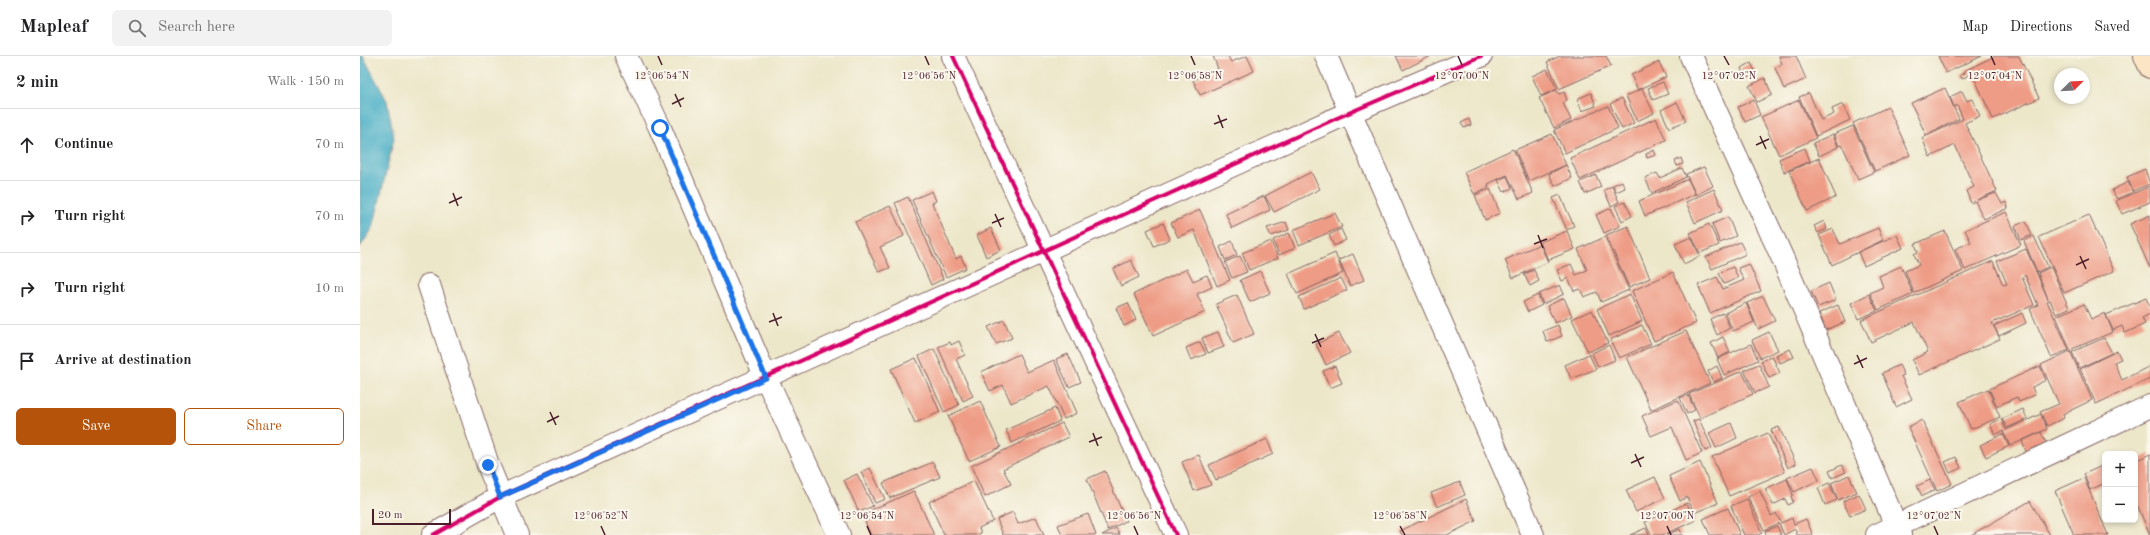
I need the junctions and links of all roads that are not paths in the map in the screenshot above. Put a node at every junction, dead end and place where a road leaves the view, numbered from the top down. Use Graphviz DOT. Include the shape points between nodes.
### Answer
graph roads {
  1 [pos="626,56"];
  2 [pos="953,56"];
  3 [pos="1326,56"];
  4 [pos="1481,56"];
  5 [pos="1691,56"];
  6 [pos="2145,56"];
  7 [pos="2150,68"];
  8 [pos="1352,112"];
  9 [pos="1044,252"];
  10 [pos="429,284"];
  11 [pos="766,378"];
  12 [pos="2150,406"];
  13 [pos="500,497"];
  14 [pos="1891,532"];
  15 [pos="433,535"];
  16 [pos="517,535"];
  17 [pos="839,535"];
  18 [pos="1176,535"];
  19 [pos="1533,535"];
  1 -- 11 [label="street" via="663,136"];
  2 -- 9 [label="street"];
  3 -- 8 [label="street"];
  4 -- 8 [label="street"];
  5 -- 14 [label="street" via="1782,257"];
  6 -- 7 [label="street"];
  8 -- 9 [label="street"];
  8 -- 19 [label="street"];
  9 -- 11 [label="street"];
  9 -- 18 [label="street"];
  10 -- 13 [label="street"];
  11 -- 13 [label="street"];
  11 -- 17 [label="street"];
  12 -- 14 [label="street"];
  13 -- 15 [label="street"];
  13 -- 16 [label="street"];
}
